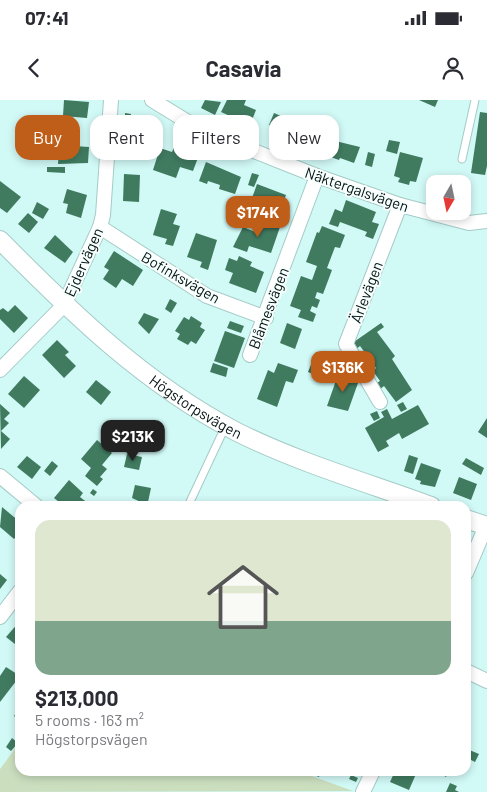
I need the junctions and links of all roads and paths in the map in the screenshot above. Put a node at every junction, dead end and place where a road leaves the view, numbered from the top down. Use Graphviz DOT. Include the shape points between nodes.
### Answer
graph roads {
  1 [pos="111,100"];
  2 [pos="152,100"];
  3 [pos="475,100"];
  4 [pos="462,159"];
  5 [pos="317,176"];
  6 [pos="400,206"];
  7 [pos="487,221"];
  8 [pos="100,227"];
  9 [pos="0,240"];
  10 [pos="64,305"];
  11 [pos="266,318"];
  12 [pos="250,355"];
  13 [pos="0,370"];
  14 [pos="380,402"];
  15 [pos="226,425"];
  16 [pos="0,476"];
  17 [pos="30,501"];
  18 [pos="190,501"];
  19 [pos="417,501"];
  20 [pos="471,521"];
  21 [pos="487,526"];
  22 [pos="471,562"];
  23 [pos="15,598"];
  24 [pos="0,617"];
  25 [pos="471,673"];
  26 [pos="487,681"];
  27 [pos="371,776"];
  28 [pos="363,792"];
  1 -- 8 [label="street, Ejdervägen" via="104,215"];
  2 -- 5 [label="street, Näktergalsvägen" via="201,130"];
  3 -- 4 [label="lane"];
  5 -- 6 [label="street, Näktergalsvägen"];
  5 -- 11 [label="street, Blåmesvägen"];
  6 -- 7 [label="street, Näktergalsvägen" via="468,222"];
  6 -- 14 [label="street, Ärlevägen" via="346,344"];
  8 -- 10 [label="street, Ejdervägen"];
  8 -- 11 [label="street, Bofinksvägen" via="207,296"];
  9 -- 10 [label="street, Högstorpsvägen"];
  10 -- 13 [label="street, Ejdervägen"];
  10 -- 15 [label="street, Högstorpsvägen" via="167,390"];
  11 -- 12 [label="street, Blåmesvägen"];
  15 -- 18 [label="lane"];
  15 -- 19 [label="street, Högstorpsvägen" via="319,466"];
  16 -- 17 [label="street"];
  20 -- 21 [label="street"];
  21 -- 22 [label="street"];
  23 -- 24 [label="street"];
  25 -- 26 [label="street"];
  27 -- 28 [label="street"];
}
